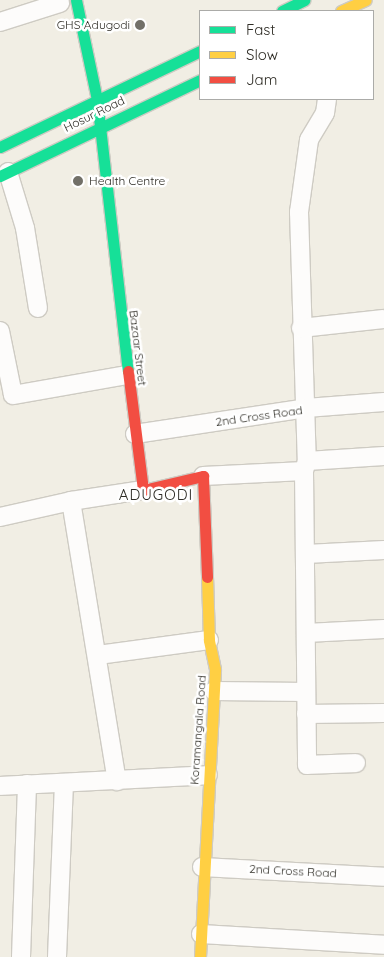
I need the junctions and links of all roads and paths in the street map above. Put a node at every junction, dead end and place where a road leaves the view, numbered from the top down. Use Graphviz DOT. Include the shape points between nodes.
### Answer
graph roads {
  1 [pos="306,0"];
  2 [pos="366,0"];
  3 [pos="64,4"];
  4 [pos="284,10"];
  5 [pos="343,10"];
  6 [pos="0,22"];
  7 [pos="199,51"];
  8 [pos="199,80"];
  9 [pos="79,93"];
  10 [pos="97,100"];
  11 [pos="327,100"];
  12 [pos="82,108"];
  13 [pos="98,127"];
  14 [pos="86,134"];
  15 [pos="0,147"];
  16 [pos="4,174"];
  17 [pos="107,210"];
  18 [pos="38,308"];
  19 [pos="384,319"];
  20 [pos="301,328"];
  21 [pos="0,331"];
  22 [pos="127,375"];
  23 [pos="384,402"];
  24 [pos="306,408"];
  25 [pos="135,434"];
  26 [pos="384,456"];
  27 [pos="305,466"];
  28 [pos="203,476"];
  29 [pos="143,490"];
  30 [pos="71,501"];
  31 [pos="0,517"];
  32 [pos="384,550"];
  33 [pos="306,554"];
  34 [pos="384,629"];
  35 [pos="306,633"];
  36 [pos="209,640"];
  37 [pos="98,655"];
  38 [pos="214,691"];
  39 [pos="306,692"];
  40 [pos="384,713"];
  41 [pos="306,714"];
  42 [pos="356,763"];
  43 [pos="208,775"];
  44 [pos="117,781"];
  45 [pos="64,782"];
  46 [pos="27,784"];
  47 [pos="0,786"];
  48 [pos="202,868"];
  49 [pos="384,877"];
  50 [pos="200,934"];
  51 [pos="384,945"];
  52 [pos="21,957"];
  53 [pos="57,957"];
  54 [pos="200,957"];
  1 -- 4 [label="street"];
  2 -- 5 [label="street"];
  3 -- 6 [label="street"];
  3 -- 10 [label="street, Bazaar Street"];
  7 -- 10 [label="street, Hosur Road"];
  8 -- 13 [label="street, Hosur Road"];
  9 -- 12 [label="street, Bazaar Street"];
  10 -- 12 [label="street, Hosur Road"];
  10 -- 13 [label="street, Bazaar Street"];
  11 -- 20 [label="street" via="325,114 309,140 299,212"];
  12 -- 14 [label="street, Bazaar Street"];
  12 -- 15 [label="street, Hosur Road"];
  13 -- 14 [label="street, Hosur Road"];
  13 -- 17 [label="street, Bazaar Street" via="110,198"];
  14 -- 16 [label="street, Hosur Road"];
  14 -- 17 [label="street, Bazaar Street" via="99,201"];
  16 -- 18 [label="street" via="28,243"];
  17 -- 22 [label="street, Bazaar Street"];
  19 -- 20 [label="street"];
  20 -- 24 [label="street"];
  21 -- 22 [label="street" via="13,395"];
  22 -- 25 [label="street, Bazaar Street"];
  23 -- 24 [label="street, 2nd Cross Road"];
  24 -- 25 [label="street, 2nd Cross Road"];
  24 -- 27 [label="street"];
  25 -- 29 [label="street, Bazaar Street"];
  26 -- 27 [label="street"];
  27 -- 28 [label="street"];
  27 -- 33 [label="street"];
  28 -- 29 [label="street"];
  28 -- 36 [label="street, Koramangala Road"];
  29 -- 30 [label="street"];
  30 -- 31 [label="street"];
  30 -- 37 [label="street"];
  32 -- 33 [label="street"];
  33 -- 35 [label="street"];
  34 -- 35 [label="street"];
  35 -- 39 [label="street"];
  36 -- 37 [label="street"];
  36 -- 38 [label="street, Koramangala Road" via="216,669"];
  37 -- 44 [label="street"];
  38 -- 39 [label="street"];
  38 -- 43 [label="street, Koramangala Road"];
  39 -- 41 [label="street"];
  40 -- 41 [label="street"];
  41 -- 42 [label="street" via="307,765"];
  43 -- 44 [label="street"];
  43 -- 48 [label="street, Koramangala Road"];
  44 -- 45 [label="street"];
  45 -- 46 [label="street"];
  45 -- 53 [label="street"];
  46 -- 47 [label="street"];
  46 -- 52 [label="street"];
  48 -- 49 [label="street, 2nd Cross Road"];
  48 -- 50 [label="street, Koramangala Road"];
  50 -- 51 [label="street"];
  50 -- 54 [label="street, Koramangala Road"];
}
